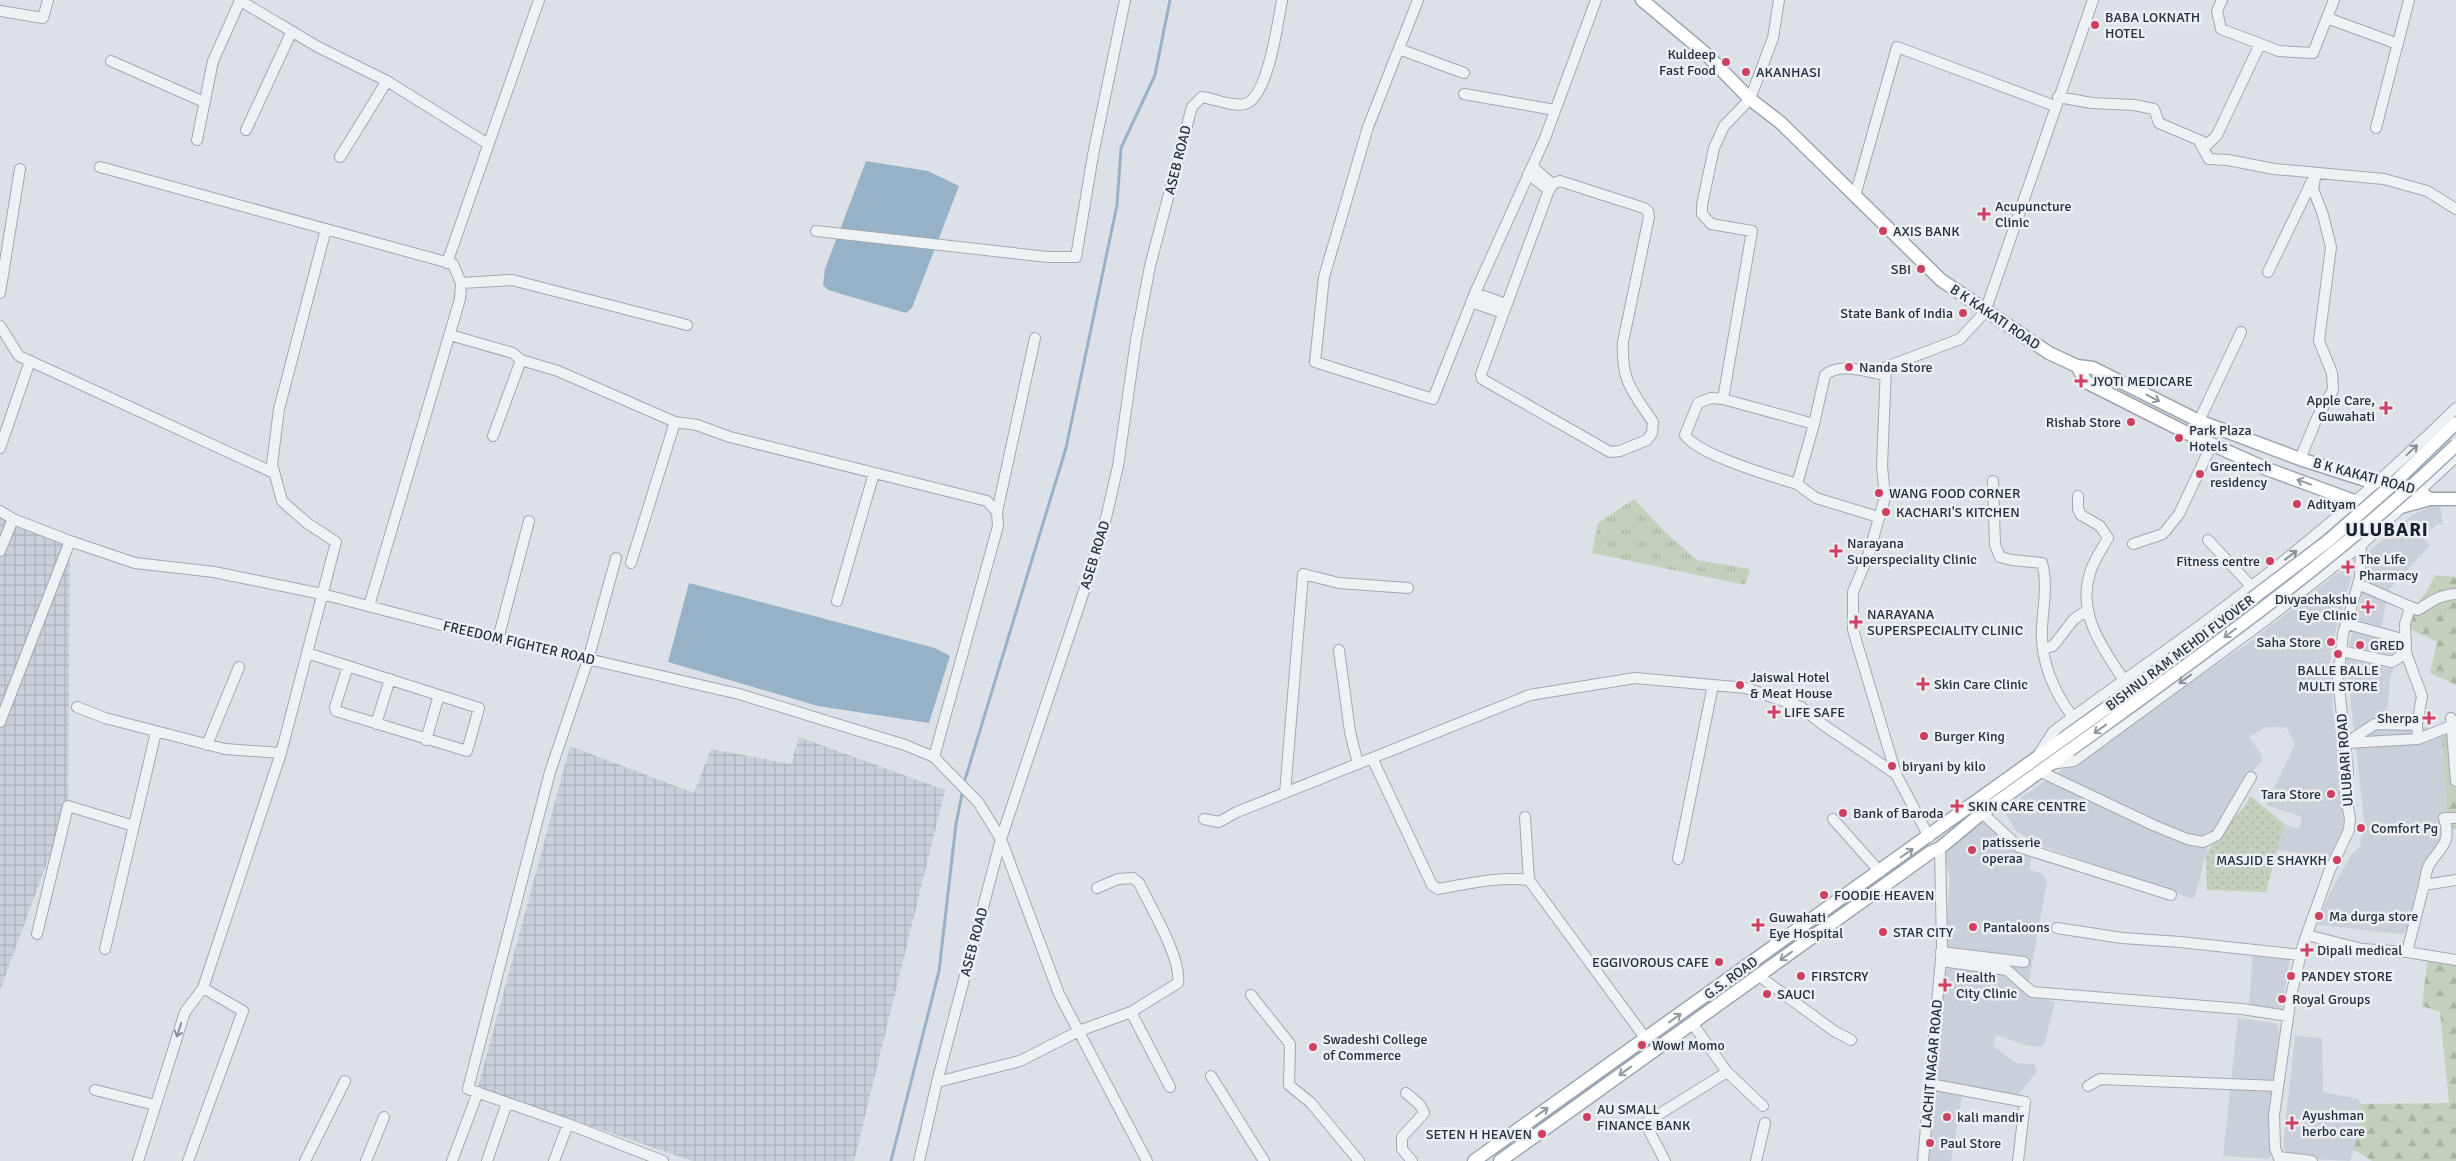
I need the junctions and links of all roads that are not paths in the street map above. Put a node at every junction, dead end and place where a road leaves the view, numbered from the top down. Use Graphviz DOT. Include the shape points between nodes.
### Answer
graph roads {
  1 [pos="48,0"];
  2 [pos="240,0"];
  3 [pos="538,0"];
  4 [pos="1125,0"];
  5 [pos="1282,0"];
  6 [pos="1418,0"];
  7 [pos="1596,0"];
  8 [pos="1642,0"];
  9 [pos="1779,0"];
  10 [pos="2093,0"];
  11 [pos="2222,0"];
  12 [pos="2334,0"];
  13 [pos="2409,0"];
  14 [pos="0,11"];
  15 [pos="2327,18"];
  16 [pos="292,31"];
  17 [pos="2260,44"];
  18 [pos="2398,44"];
  19 [pos="1399,49"];
  20 [pos="110,61"];
  21 [pos="1464,73"];
  22 [pos="387,80"];
  23 [pos="1464,94"];
  24 [pos="1750,99"];
  25 [pos="2057,101"];
  26 [pos="204,102"];
  27 [pos="1556,110"];
  28 [pos="2376,128"];
  29 [pos="246,130"];
  30 [pos="197,140"];
  31 [pos="2199,140"];
  32 [pos="488,144"];
  33 [pos="340,157"];
  34 [pos="100,167"];
  35 [pos="20,169"];
  36 [pos="1530,170"];
  37 [pos="2316,173"];
  38 [pos="1551,187"];
  39 [pos="1855,196"];
  40 [pos="2456,209"];
  41 [pos="326,229"];
  42 [pos="816,231"];
  43 [pos="447,263"];
  44 [pos="2268,272"];
  45 [pos="461,283"];
  46 [pos="0,293"];
  47 [pos="1473,298"];
  48 [pos="1504,309"];
  49 [pos="1985,312"];
  50 [pos="687,325"];
  51 [pos="0,326"];
  52 [pos="2241,332"];
  53 [pos="450,335"];
  54 [pos="1035,338"];
  55 [pos="521,360"];
  56 [pos="30,361"];
  57 [pos="2077,366"];
  58 [pos="1884,375"];
  59 [pos="1723,398"];
  60 [pos="2456,408"];
  61 [pos="2199,421"];
  62 [pos="675,422"];
  63 [pos="2456,423"];
  64 [pos="1814,424"];
  65 [pos="493,436"];
  66 [pos="2212,444"];
  67 [pos="2456,446"];
  68 [pos="0,448"];
  69 [pos="2456,457"];
  70 [pos="2300,459"];
  71 [pos="274,473"];
  72 [pos="874,473"];
  73 [pos="1993,481"];
  74 [pos="2375,483"];
  75 [pos="1797,484"];
  76 [pos="2419,490"];
  77 [pos="2078,496"];
  78 [pos="2430,499"];
  79 [pos="2456,499"];
  80 [pos="2354,501"];
  81 [pos="2401,508"];
  82 [pos="0,511"];
  83 [pos="997,512"];
  84 [pos="1878,517"];
  85 [pos="13,519"];
  86 [pos="529,521"];
  87 [pos="2208,540"];
  88 [pos="70,542"];
  89 [pos="2132,544"];
  90 [pos="2361,545"];
  91 [pos="0,551"];
  92 [pos="616,558"];
  93 [pos="631,563"];
  94 [pos="2260,579"];
  95 [pos="2358,584"];
  96 [pos="2251,586"];
  97 [pos="1408,588"];
  98 [pos="322,594"];
  99 [pos="2444,594"];
  100 [pos="2456,594"];
  101 [pos="2240,595"];
  102 [pos="837,601"];
  103 [pos="2456,604"];
  104 [pos="369,606"];
  105 [pos="2283,607"];
  106 [pos="2410,608"];
  107 [pos="2088,610"];
  108 [pos="2263,622"];
  109 [pos="2347,624"];
  110 [pos="498,639"];
  111 [pos="2406,640"];
  112 [pos="2043,649"];
  113 [pos="1339,650"];
  114 [pos="2341,651"];
  115 [pos="307,653"];
  116 [pos="2406,653"];
  117 [pos="588,660"];
  118 [pos="348,666"];
  119 [pos="239,667"];
  120 [pos="390,679"];
  121 [pos="2124,680"];
  122 [pos="1713,685"];
  123 [pos="439,695"];
  124 [pos="77,707"];
  125 [pos="2073,717"];
  126 [pos="0,722"];
  127 [pos="376,724"];
  128 [pos="2417,725"];
  129 [pos="156,732"];
  130 [pos="2418,739"];
  131 [pos="426,740"];
  132 [pos="2346,744"];
  133 [pos="207,745"];
  134 [pos="281,753"];
  135 [pos="934,757"];
  136 [pos="1372,758"];
  137 [pos="1358,764"];
  138 [pos="2041,765"];
  139 [pos="1896,774"];
  140 [pos="2251,777"];
  141 [pos="2456,781"];
  142 [pos="1285,792"];
  143 [pos="1982,813"];
  144 [pos="1525,817"];
  145 [pos="2456,818"];
  146 [pos="1204,819"];
  147 [pos="1832,820"];
  148 [pos="134,826"];
  149 [pos="1929,836"];
  150 [pos="1001,839"];
  151 [pos="1940,848"];
  152 [pos="1678,859"];
  153 [pos="1880,872"];
  154 [pos="1529,880"];
  155 [pos="2456,880"];
  156 [pos="2424,885"];
  157 [pos="1097,888"];
  158 [pos="2171,895"];
  159 [pos="2057,928"];
  160 [pos="37,934"];
  161 [pos="2307,935"];
  162 [pos="105,949"];
  163 [pos="2407,952"];
  164 [pos="2301,955"];
  165 [pos="1941,956"];
  166 [pos="2456,960"];
  167 [pos="2024,962"];
  168 [pos="1759,976"];
  169 [pos="203,988"];
  170 [pos="1251,995"];
  171 [pos="1131,1012"];
  172 [pos="2288,1016"];
  173 [pos="1692,1023"];
  174 [pos="1078,1031"];
  175 [pos="1646,1039"];
  176 [pos="1851,1040"];
  177 [pos="1727,1072"];
  178 [pos="1211,1076"];
  179 [pos="345,1081"];
  180 [pos="937,1082"];
  181 [pos="1930,1084"];
  182 [pos="2088,1086"];
  183 [pos="2278,1086"];
  184 [pos="1170,1087"];
  185 [pos="95,1090"];
  186 [pos="478,1092"];
  187 [pos="1406,1093"];
  188 [pos="507,1103"];
  189 [pos="155,1105"];
  190 [pos="1763,1106"];
  191 [pos="384,1117"];
  192 [pos="1765,1123"];
  193 [pos="568,1124"];
  194 [pos="2279,1159"];
  195 [pos="138,1161"];
  196 [pos="188,1161"];
  197 [pos="305,1161"];
  198 [pos="366,1161"];
  199 [pos="452,1161"];
  200 [pos="487,1161"];
  201 [pos="554,1161"];
  202 [pos="663,1161"];
  203 [pos="919,1161"];
  204 [pos="1148,1161"];
  205 [pos="1264,1161"];
  206 [pos="1359,1161"];
  207 [pos="1412,1161"];
  208 [pos="1474,1161"];
  209 [pos="1500,1161"];
  210 [pos="1665,1161"];
  211 [pos="1756,1161"];
  212 [pos="1923,1161"];
  213 [pos="2018,1161"];
  214 [pos="2312,1161"];
  1 -- 14 [label="street" via="43,18"];
  2 -- 16 [label="street"];
  2 -- 26 [label="street" via="213,61"];
  3 -- 32 [label="street"];
  4 -- 42 [label="street" via="1092,156 1076,257 1048,257"];
  5 -- 150 [label="street, ASEB ROAD" via="1273,46 1256,95 1250,102 1240,104 1202,97 1190,114 1150,266 1118,466 1106,518"];
  6 -- 19 [label="street"];
  7 -- 27 [label="street"];
  8 -- 24 [label="main road, B K KAKATI ROAD" via="1705,53"];
  9 -- 24 [label="street" via="1773,38"];
  10 -- 25 [label="street"];
  11 -- 17 [label="street" via="2217,11 2221,30"];
  12 -- 15 [label="street"];
  13 -- 18 [label="street"];
  15 -- 17 [label="street" via="2313,53 2279,51"];
  15 -- 18 [label="street"];
  16 -- 22 [label="street"];
  16 -- 29 [label="street"];
  17 -- 31 [label="street" via="2217,135 2208,144"];
  18 -- 28 [label="street"];
  19 -- 21 [label="street"];
  19 -- 47 [label="street" via="1368,127 1324,277 1315,362 1432,399"];
  20 -- 26 [label="street"];
  22 -- 32 [label="street"];
  22 -- 33 [label="street"];
  23 -- 27 [label="street"];
  24 -- 39 [label="main road, B K KAKATI ROAD" via="1780,123"];
  24 -- 59 [label="street" via="1724,126 1714,148 1702,205 1702,214 1711,224 1752,231"];
  25 -- 31 [label="street" via="2154,109 2160,123"];
  25 -- 39 [label="street" via="1896,47"];
  25 -- 49 [label="street"];
  26 -- 30 [label="street"];
  27 -- 36 [label="street"];
  31 -- 37 [label="street" via="2209,159"];
  32 -- 43 [label="street"];
  34 -- 41 [label="street"];
  35 -- 46 [label="street"];
  36 -- 38 [label="street"];
  36 -- 47 [label="street"];
  37 -- 40 [label="street" via="2384,179 2427,191"];
  37 -- 44 [label="street"];
  37 -- 70 [label="street" via="2313,189 2331,247 2319,341 2332,373 2333,390"];
  38 -- 48 [label="street"];
  38 -- 48 [label="street" via="1560,181 1648,211 1622,362 1627,383 1653,422 1652,433 1647,440 1610,452 1484,382 1481,374"];
  39 -- 49 [label="main road, B K KAKATI ROAD" via="1941,280"];
  41 -- 43 [label="street"];
  41 -- 71 [label="street" via="280,409 272,464"];
  43 -- 45 [label="street" via="453,264"];
  45 -- 50 [label="street" via="512,280"];
  45 -- 53 [label="street"];
  47 -- 48 [label="street"];
  49 -- 57 [label="main road, B K KAKATI ROAD" via="2049,353"];
  49 -- 58 [label="street" via="1960,339 1886,367"];
  51 -- 56 [label="street" via="19,356"];
  52 -- 61 [label="street"];
  53 -- 55 [label="street" via="513,353"];
  53 -- 104 [label="street"];
  54 -- 83 [label="street"];
  55 -- 62 [label="street" via="558,371"];
  55 -- 65 [label="street"];
  56 -- 68 [label="street"];
  56 -- 71 [label="street"];
  57 -- 61 [label="main road, B K KAKATI ROAD, one-way" via="2093,368"];
  57 -- 66 [label="main road" via="2086,382"];
  58 -- 64 [label="street" via="1839,368 1830,370 1825,375"];
  58 -- 84 [label="street" via="1882,466 1885,497"];
  59 -- 64 [label="street"];
  59 -- 75 [label="street" via="1698,403 1685,435 1689,442"];
  74 -- 60 [label="street, one-way"];
  61 -- 70 [label="main road, B K KAKATI ROAD"];
  62 -- 72 [label="street" via="697,425 730,437"];
  62 -- 93 [label="street"];
  63 -- 138 [label="main road, BISHNU RAM MEHDI FLYOVER, bridge" via="2392,486 2328,541 2063,739"];
  64 -- 75 [label="street"];
  80 -- 66 [label="main road, one-way" via="2267,469"];
  66 -- 89 [label="street" via="2179,514 2163,534"];
  67 -- 138 [label="main road, BISHNU RAM MEHDI FLYOVER, one-way, bridge" via="2310,574 2070,750"];
  69 -- 76 [label="street"];
  70 -- 74 [label="main road, B K KAKATI ROAD"];
  71 -- 98 [label="street" via="282,501 336,542"];
  72 -- 83 [label="street" via="987,501"];
  72 -- 102 [label="street"];
  73 -- 112 [label="street" via="1996,545 2000,557 2042,564 2046,575"];
  74 -- 76 [label="main road, B K KAKATI ROAD"];
  74 -- 80 [label="street"];
  75 -- 84 [label="street" via="1816,498"];
  76 -- 78 [label="main road, B K KAKATI ROAD"];
  76 -- 81 [label="street"];
  77 -- 107 [label="street" via="2078,509 2100,526 2108,538 2090,572"];
  78 -- 79 [label="main road"];
  78 -- 81 [label="main road"];
  80 -- 81 [label="main road"];
  80 -- 90 [label="street, ULUBARI ROAD"];
  94 -- 80 [label="street, one-way"];
  81 -- 90 [label="street"];
  82 -- 85 [label="street, FREEDOM FIGHTER ROAD"];
  83 -- 135 [label="street" via="998,526"];
  84 -- 139 [label="street" via="1868,556 1853,592 1853,630"];
  85 -- 88 [label="street, FREEDOM FIGHTER ROAD"];
  85 -- 91 [label="street"];
  86 -- 110 [label="street"];
  87 -- 96 [label="street"];
  88 -- 98 [label="street, FREEDOM FIGHTER ROAD" via="135,563 214,572"];
  88 -- 126 [label="street"];
  90 -- 95 [label="street, ULUBARI ROAD"];
  90 -- 105 [label="street"];
  92 -- 117 [label="street"];
  94 -- 96 [label="street"];
  94 -- 105 [label="street"];
  95 -- 106 [label="street"];
  95 -- 109 [label="street, ULUBARI ROAD"];
  96 -- 101 [label="street"];
  97 -- 142 [label="street" via="1340,583 1303,574"];
  98 -- 104 [label="street, FREEDOM FIGHTER ROAD"];
  98 -- 115 [label="street"];
  99 -- 100 [label="street"];
  99 -- 103 [label="street"];
  99 -- 106 [label="street" via="2418,610"];
  101 -- 108 [label="street"];
  101 -- 121 [label="street"];
  104 -- 110 [label="street, FREEDOM FIGHTER ROAD"];
  105 -- 108 [label="street"];
  106 -- 111 [label="street" via="2405,624"];
  107 -- 112 [label="street" via="2074,619 2053,646"];
  107 -- 121 [label="street" via="2093,630"];
  108 -- 138 [label="street, one-way" via="2074,761"];
  109 -- 111 [label="street"];
  109 -- 114 [label="street, ULUBARI ROAD"];
  110 -- 117 [label="street, FREEDOM FIGHTER ROAD"];
  111 -- 116 [label="street"];
  112 -- 125 [label="street" via="2058,698"];
  113 -- 137 [label="street" via="1350,732"];
  114 -- 116 [label="street" via="2392,662"];
  114 -- 132 [label="street, ULUBARI ROAD" via="2338,678"];
  115 -- 118 [label="street"];
  115 -- 134 [label="street"];
  116 -- 128 [label="street" via="2422,696"];
  117 -- 135 [label="street, FREEDOM FIGHTER ROAD" via="739,694 905,745"];
  117 -- 186 [label="street" via="550,772 468,1089"];
  118 -- 120 [label="street"];
  118 -- 127 [label="street" via="334,710"];
  119 -- 133 [label="street"];
  120 -- 123 [label="street"];
  120 -- 127 [label="street"];
  121 -- 125 [label="street"];
  122 -- 136 [label="street" via="1635,678 1530,695"];
  122 -- 139 [label="street" via="1746,688 1802,707"];
  122 -- 152 [label="street"];
  123 -- 131 [label="street"];
  123 -- 131 [label="street" via="479,708 467,751"];
  124 -- 129 [label="street"];
  125 -- 138 [label="street" via="2053,732"];
  127 -- 131 [label="street"];
  128 -- 130 [label="street"];
  128 -- 132 [label="street" via="2375,724"];
  129 -- 133 [label="street"];
  129 -- 148 [label="street"];
  130 -- 132 [label="street"];
  130 -- 141 [label="street" via="2451,722"];
  132 -- 161 [label="street, ULUBARI ROAD" via="2348,772 2345,794 2349,830 2329,872"];
  133 -- 134 [label="street"];
  134 -- 169 [label="street"];
  135 -- 150 [label="street, FREEDOM FIGHTER ROAD" via="978,802"];
  136 -- 137 [label="street"];
  136 -- 154 [label="street" via="1435,887 1507,879"];
  137 -- 142 [label="street"];
  138 -- 140 [label="street" via="2153,825 2202,842 2217,835"];
  138 -- 143 [label="main road, G.S. ROAD"];
  138 -- 149 [label="main road, G.S. ROAD"];
  139 -- 149 [label="street"];
  142 -- 146 [label="street" via="1219,822"];
  143 -- 151 [label="main road, G.S. ROAD"];
  143 -- 158 [label="street" via="2019,847"];
  144 -- 154 [label="street"];
  145 -- 156 [label="street" via="2444,818 2446,842 2428,867"];
  147 -- 153 [label="street"];
  148 -- 160 [label="street" via="68,806"];
  148 -- 162 [label="street"];
  153 -- 149 [label="main road, G.S. ROAD, one-way"];
  150 -- 174 [label="street, FREEDOM FIGHTER ROAD" via="1059,994"];
  150 -- 180 [label="street, ASEB ROAD"];
  151 -- 165 [label="street, LACHIT NAGAR ROAD"];
  151 -- 168 [label="main road, G.S. ROAD, one-way"];
  175 -- 153 [label="main road, G.S. ROAD, one-way"];
  154 -- 175 [label="street"];
  155 -- 156 [label="street"];
  156 -- 163 [label="street"];
  157 -- 171 [label="street" via="1118,879 1133,878 1139,883 1180,973 1178,983"];
  159 -- 164 [label="street" via="2122,938"];
  161 -- 163 [label="street" via="2362,949"];
  161 -- 164 [label="street, ULUBARI ROAD"];
  163 -- 166 [label="street"];
  164 -- 172 [label="street, ULUBARI ROAD"];
  165 -- 167 [label="street"];
  165 -- 172 [label="street" via="2007,970 2032,992 2242,1009"];
  165 -- 181 [label="street, LACHIT NAGAR ROAD"];
  168 -- 173 [label="main road, G.S. ROAD"];
  168 -- 176 [label="street"];
  169 -- 189 [label="street, one-way" via="185,1012"];
  169 -- 196 [label="street" via="243,1010"];
  170 -- 206 [label="street" via="1290,1044 1289,1085 1311,1102"];
  171 -- 174 [label="street"];
  171 -- 184 [label="street"];
  172 -- 183 [label="street, ULUBARI ROAD"];
  173 -- 177 [label="street"];
  173 -- 209 [label="main road, G.S. ROAD, one-way"];
  174 -- 180 [label="street" via="1020,1061"];
  174 -- 204 [label="street, FREEDOM FIGHTER ROAD"];
  208 -- 175 [label="main road, G.S. ROAD, one-way"];
  177 -- 190 [label="street"];
  177 -- 210 [label="street" via="1645,1123"];
  178 -- 205 [label="street"];
  179 -- 197 [label="street"];
  180 -- 203 [label="street, ASEB ROAD"];
  181 -- 212 [label="street, LACHIT NAGAR ROAD"];
  181 -- 213 [label="street" via="2025,1102"];
  182 -- 183 [label="street" via="2100,1079"];
  183 -- 194 [label="street, ULUBARI ROAD" via="2274,1148"];
  185 -- 189 [label="street"];
  186 -- 188 [label="street"];
  186 -- 199 [label="street"];
  187 -- 207 [label="street" via="1424,1113 1402,1136 1402,1149"];
  188 -- 193 [label="street"];
  188 -- 200 [label="street"];
  189 -- 195 [label="street"];
  191 -- 198 [label="street"];
  192 -- 211 [label="street"];
  193 -- 201 [label="street"];
  193 -- 202 [label="street"];
  194 -- 214 [label="street"];
}
